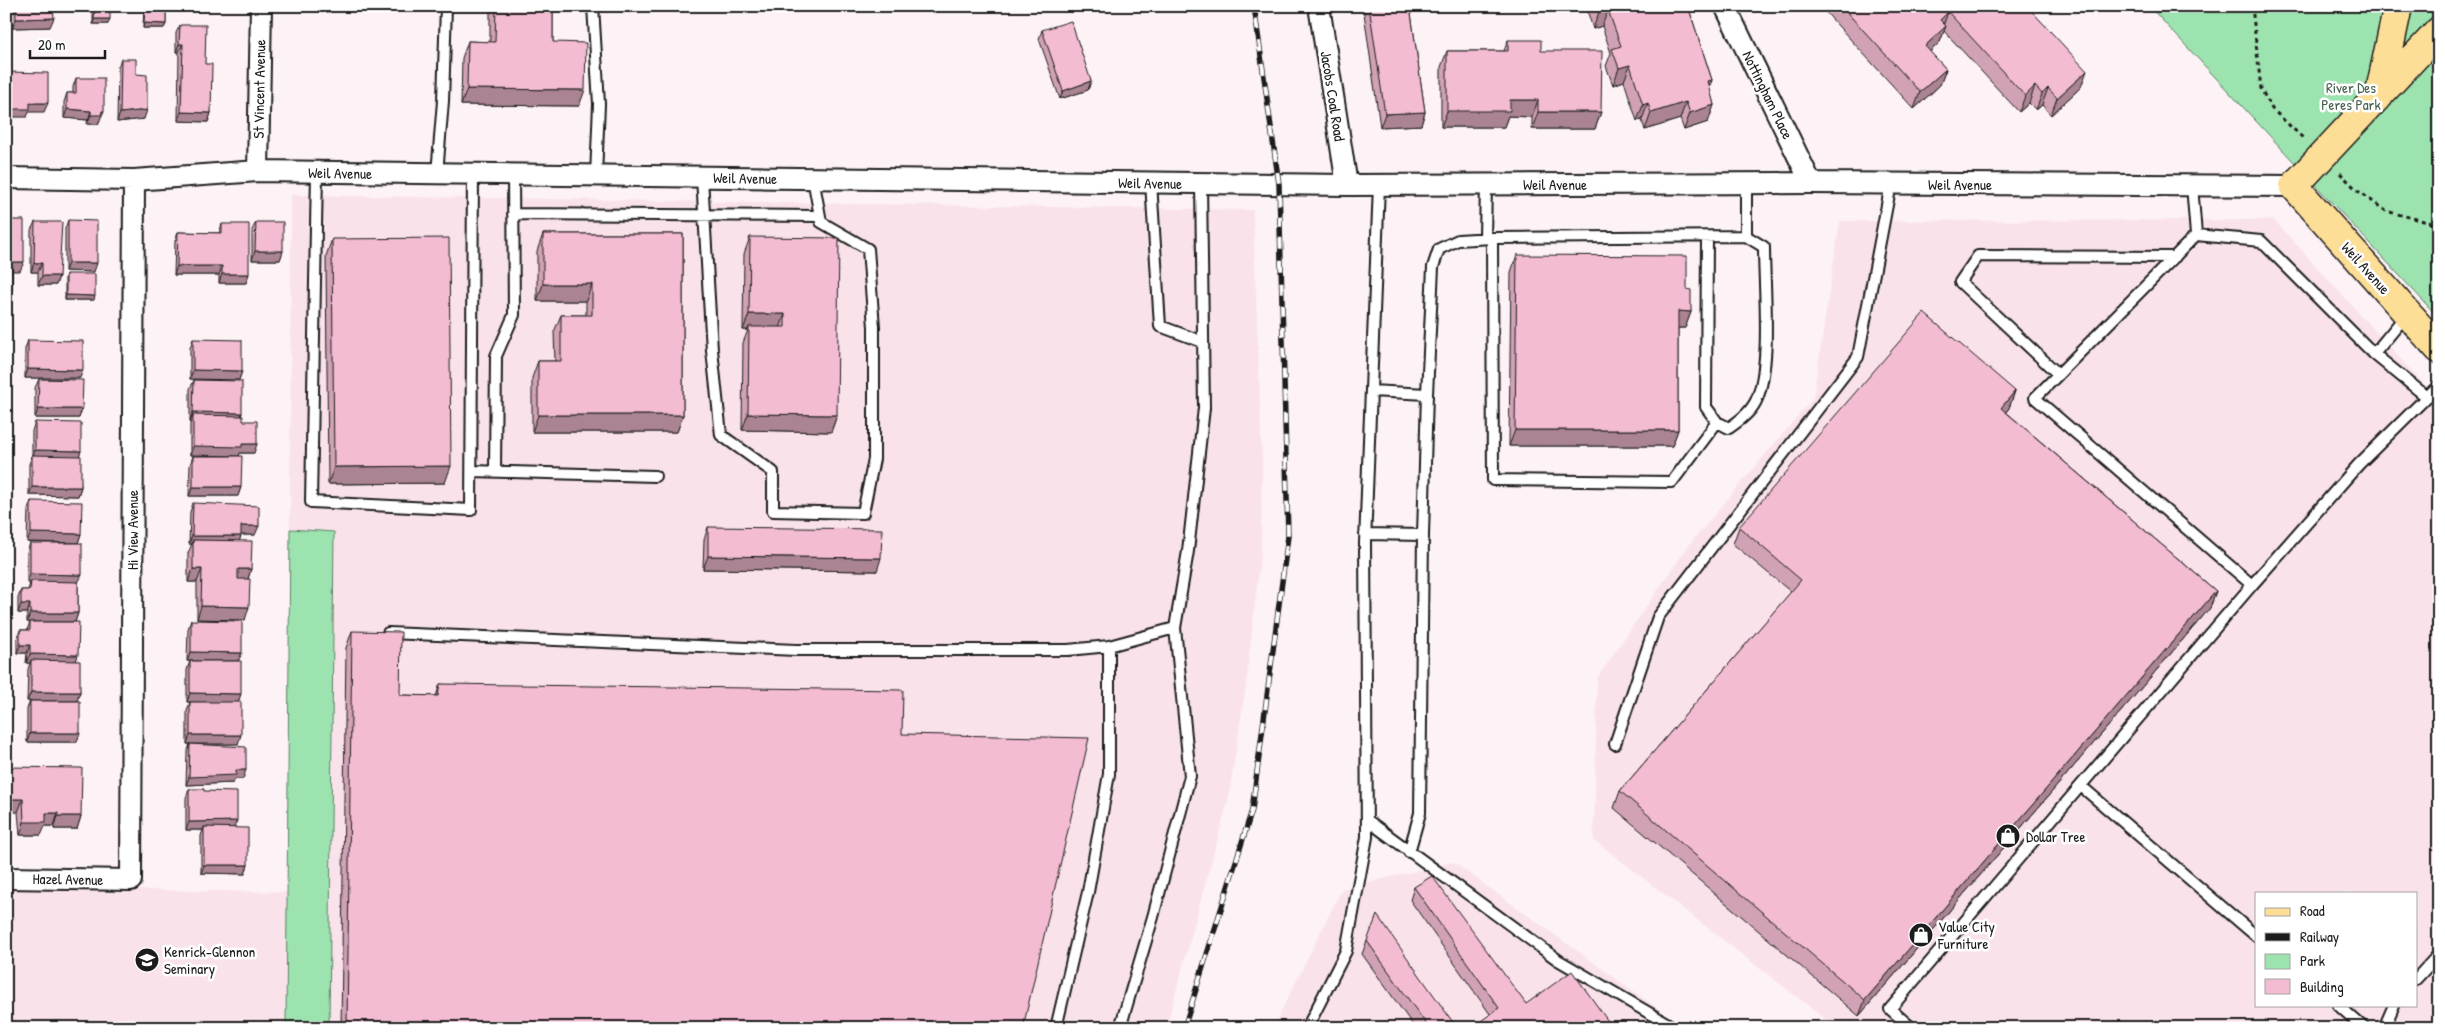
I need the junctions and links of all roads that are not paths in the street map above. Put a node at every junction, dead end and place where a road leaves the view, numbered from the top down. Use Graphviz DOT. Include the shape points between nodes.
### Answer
graph roads {
  1 [pos="261,6"];
  2 [pos="446,6"];
  3 [pos="593,6"];
  4 [pos="1319,6"];
  5 [pos="1724,6"];
  6 [pos="2398,6"];
  7 [pos="2439,31"];
  8 [pos="2379,96"];
  9 [pos="258,172"];
  10 [pos="316,172"];
  11 [pos="437,174"];
  12 [pos="473,174"];
  13 [pos="513,175"];
  14 [pos="596,176"];
  15 [pos="702,177"];
  16 [pos="6,178"];
  17 [pos="813,178"];
  18 [pos="134,180"];
  19 [pos="1151,182"];
  20 [pos="1200,183"];
  21 [pos="1746,183"];
  22 [pos="1811,183"];
  23 [pos="1486,184"];
  24 [pos="1891,184"];
  25 [pos="1346,185"];
  26 [pos="1379,185"];
  27 [pos="2192,185"];
  28 [pos="2294,186"];
  29 [pos="513,214"];
  30 [pos="706,215"];
  31 [pos="819,216"];
  32 [pos="2196,235"];
  33 [pos="1746,236"];
  34 [pos="1488,238"];
  35 [pos="1707,238"];
  36 [pos="2174,257"];
  37 [pos="2407,314"];
  38 [pos="1203,342"];
  39 [pos="2439,349"];
  40 [pos="2374,354"];
  41 [pos="2058,374"];
  42 [pos="2439,385"];
  43 [pos="1371,391"];
  44 [pos="1427,394"];
  45 [pos="2426,397"];
  46 [pos="1717,422"];
  47 [pos="472,471"];
  48 [pos="495,471"];
  49 [pos="655,476"];
  50 [pos="1365,534"];
  51 [pos="1423,536"];
  52 [pos="2252,585"];
  53 [pos="1175,628"];
  54 [pos="381,632"];
  55 [pos="1109,646"];
  56 [pos="1615,744"];
  57 [pos="2081,786"];
  58 [pos="1367,820"];
  59 [pos="1409,852"];
  60 [pos="6,878"];
  61 [pos="130,880"];
  62 [pos="2255,935"];
  63 [pos="2439,954"];
  64 [pos="2418,977"];
  65 [pos="2339,1006"];
  66 [pos="2394,1006"];
  67 [pos="1056,1028"];
  68 [pos="1120,1028"];
  69 [pos="1307,1028"];
  70 [pos="1674,1028"];
  71 [pos="1912,1028"];
  72 [pos="2364,1028"];
  73 [pos="2384,1028"];
  1 -- 9 [label="street, St Vincent Avenue"];
  2 -- 11 [label="lane"];
  3 -- 14 [label="lane" via="600,104"];
  4 -- 25 [label="street, Jacobs Coal Road"];
  5 -- 22 [label="street, Nottingham Place"];
  6 -- 8 [label="main road"];
  7 -- 8 [label="main road"];
  8 -- 28 [label="main road"];
  9 -- 10 [label="street, Weil Avenue"];
  9 -- 18 [label="street, Weil Avenue"];
  10 -- 11 [label="street, Weil Avenue"];
  10 -- 47 [label="lane" via="311,502 471,510"];
  11 -- 12 [label="street, Weil Avenue"];
  12 -- 13 [label="street, Weil Avenue"];
  12 -- 47 [label="lane"];
  13 -- 14 [label="street, Weil Avenue"];
  13 -- 29 [label="lane"];
  14 -- 15 [label="street, Weil Avenue"];
  15 -- 17 [label="street, Weil Avenue"];
  15 -- 30 [label="lane"];
  16 -- 18 [label="street, Weil Avenue"];
  17 -- 19 [label="street, Weil Avenue"];
  17 -- 31 [label="lane"];
  18 -- 61 [label="street, Hi View Avenue"];
  19 -- 20 [label="street, Weil Avenue"];
  19 -- 38 [label="lane" via="1160,326"];
  20 -- 25 [label="street, Weil Avenue"];
  20 -- 38 [label="lane"];
  21 -- 22 [label="street, Weil Avenue"];
  21 -- 23 [label="street, Weil Avenue"];
  21 -- 33 [label="lane"];
  22 -- 24 [label="street, Weil Avenue"];
  23 -- 26 [label="street, Weil Avenue"];
  23 -- 34 [label="lane"];
  24 -- 27 [label="street, Weil Avenue"];
  24 -- 56 [label="lane" via="1858,356 1658,617"];
  25 -- 26 [label="street, Weil Avenue"];
  26 -- 43 [label="lane"];
  27 -- 28 [label="street, Weil Avenue"];
  27 -- 32 [label="lane"];
  28 -- 37 [label="main road, Weil Avenue"];
  29 -- 30 [label="lane"];
  29 -- 48 [label="lane" via="514,315 496,356"];
  30 -- 31 [label="lane"];
  30 -- 31 [label="lane" via="712,350 722,435 773,472 774,511 863,513 874,459 874,327 868,249 820,222"];
  32 -- 36 [label="lane"];
  32 -- 40 [label="lane" via="2261,241"];
  33 -- 35 [label="lane"];
  33 -- 46 [label="lane" via="1764,247 1765,373 1755,402 1743,418 1729,428"];
  34 -- 35 [label="lane"];
  34 -- 44 [label="lane" via="1458,240 1439,249 1434,267"];
  34 -- 46 [label="lane" via="1493,480 1672,482"];
  35 -- 46 [label="lane" via="1706,408"];
  36 -- 41 [label="lane"];
  36 -- 41 [label="lane" via="1978,256 1960,282"];
  37 -- 39 [label="main road, Weil Avenue"];
  37 -- 40 [label="lane"];
  38 -- 53 [label="lane" via="1204,408 1188,551"];
  40 -- 45 [label="lane"];
  41 -- 52 [label="lane" via="2035,398"];
  42 -- 45 [label="lane"];
  43 -- 44 [label="lane"];
  43 -- 50 [label="lane"];
  44 -- 51 [label="lane"];
  45 -- 52 [label="lane" via="2359,464"];
  47 -- 48 [label="lane"];
  48 -- 49 [label="lane"];
  50 -- 51 [label="lane"];
  50 -- 58 [label="lane"];
  51 -- 59 [label="lane" via="1420,813"];
  52 -- 57 [label="lane"];
  53 -- 55 [label="lane"];
  53 -- 68 [label="lane" via="1190,776"];
  54 -- 55 [label="lane" via="796,650 1068,650"];
  55 -- 67 [label="lane" via="1109,774 1088,892"];
  57 -- 62 [label="lane"];
  57 -- 71 [label="lane" via="1890,1009"];
  58 -- 59 [label="lane"];
  58 -- 69 [label="lane" via="1367,837 1346,951"];
  59 -- 70 [label="lane" via="1558,960"];
  60 -- 61 [label="street, Hazel Avenue"];
  63 -- 64 [label="lane"];
  65 -- 72 [label="lane"];
  66 -- 73 [label="lane"];
}
